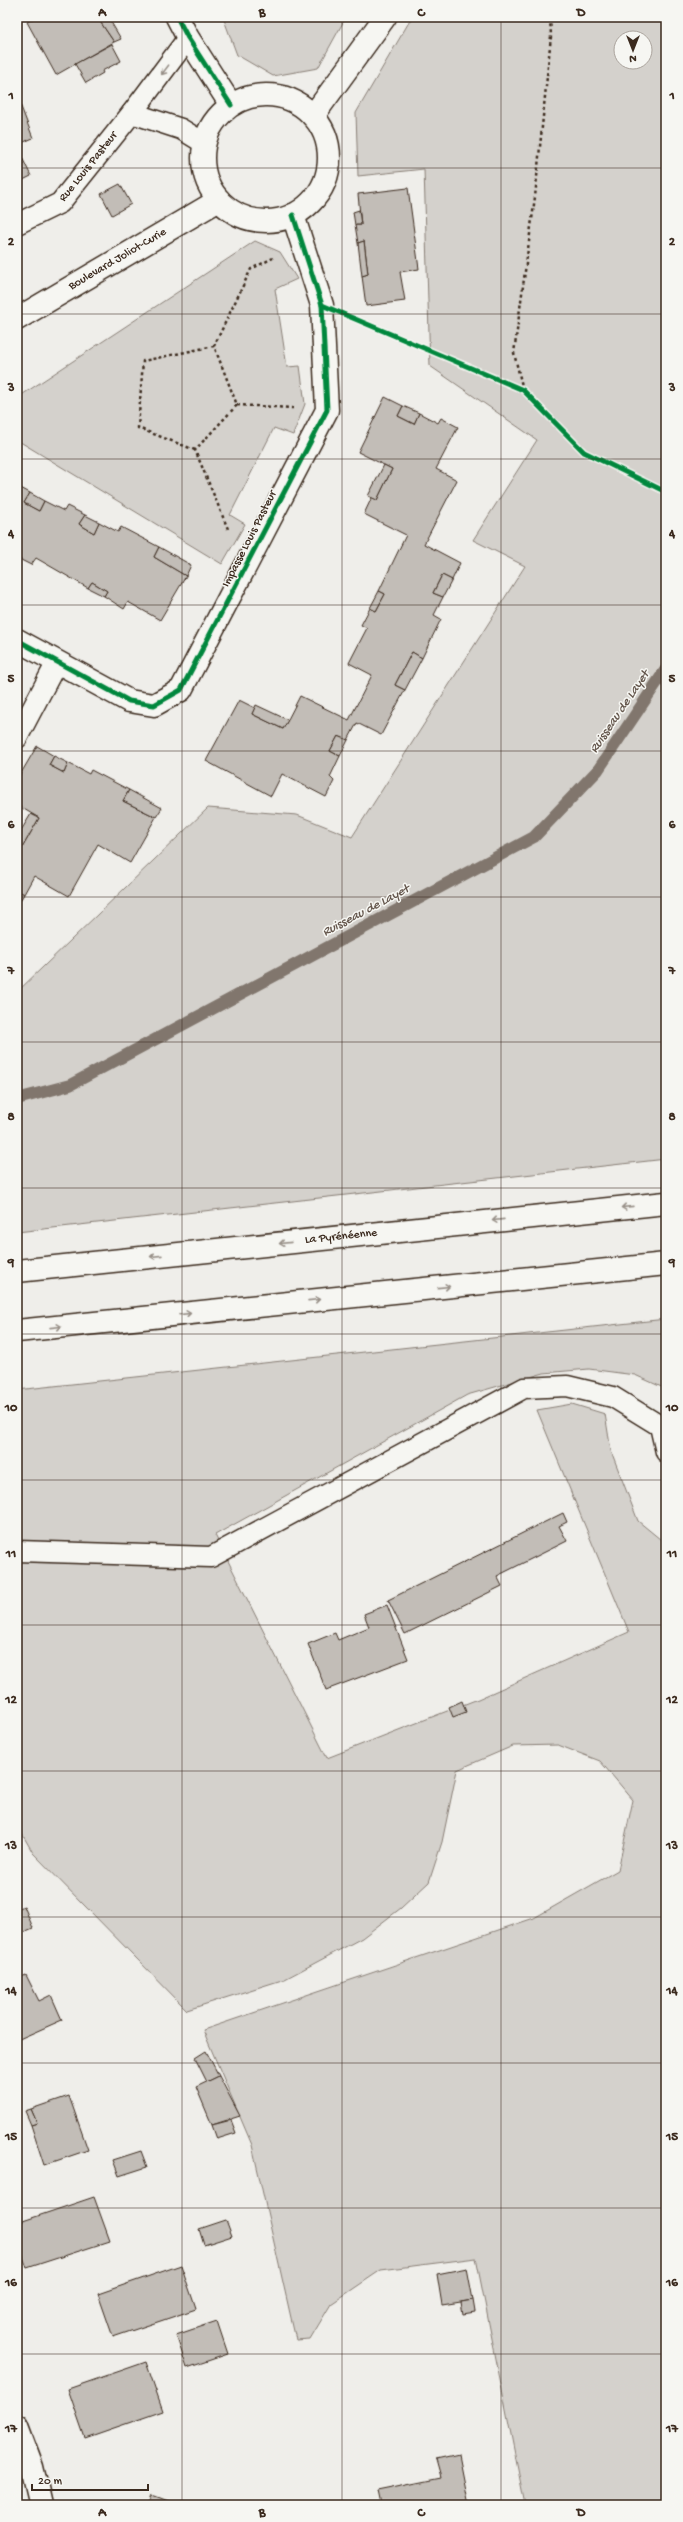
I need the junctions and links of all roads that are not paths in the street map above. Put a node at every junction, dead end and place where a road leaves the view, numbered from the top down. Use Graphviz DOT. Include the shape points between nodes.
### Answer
graph roads {
  1 [pos="177,17"];
  2 [pos="385,17"];
  3 [pos="188,38"];
  4 [pos="231,105"];
  5 [pos="132,113"];
  6 [pos="313,116"];
  7 [pos="204,144"];
  8 [pos="218,200"];
  9 [pos="292,215"];
  10 [pos="17,224"];
  11 [pos="17,319"];
  12 [pos="17,640"];
  13 [pos="57,662"];
  14 [pos="17,738"];
  15 [pos="666,1203"];
  16 [pos="666,1264"];
  17 [pos="17,1271"];
  18 [pos="17,1331"];
  19 [pos="666,1452"];
  20 [pos="17,1551"];
  21 [pos="17,2427"];
  22 [pos="41,2505"];
  1 -- 3 [label="main road"];
  2 -- 6 [label="main road"];
  3 -- 4 [label="main road"];
  3 -- 5 [label="lane, Rue Louis Pasteur, one-way"];
  4 -- 6 [label="main road" via="265,94 283,97 299,104"];
  4 -- 7 [label="main road" via="219,115"];
  5 -- 7 [label="lane" via="181,129"];
  5 -- 10 [label="lane, Rue Louis Pasteur" via="60,203"];
  6 -- 9 [label="main road" via="329,150 328,170 321,189 309,204"];
  7 -- 8 [label="main road" via="203,163 208,183"];
  8 -- 9 [label="main road" via="234,212 253,220 273,220"];
  8 -- 11 [label="main road, Boulevard Joliot-Curie"];
  9 -- 13 [label="main road, Impasse Louis Pasteur" via="322,304 327,410 245,569 181,690 154,705 129,701"];
  12 -- 13 [label="main road, Impasse Louis Pasteur"];
  13 -- 14 [label="lane"];
  15 -- 17 [label="main road, La Pyrénéenne, one-way"];
  18 -- 16 [label="main road, one-way"];
  19 -- 20 [label="lane" via="660,1426 613,1397 567,1386 524,1388 211,1557"];
  21 -- 22 [label="main road" via="32,2467"];
}
